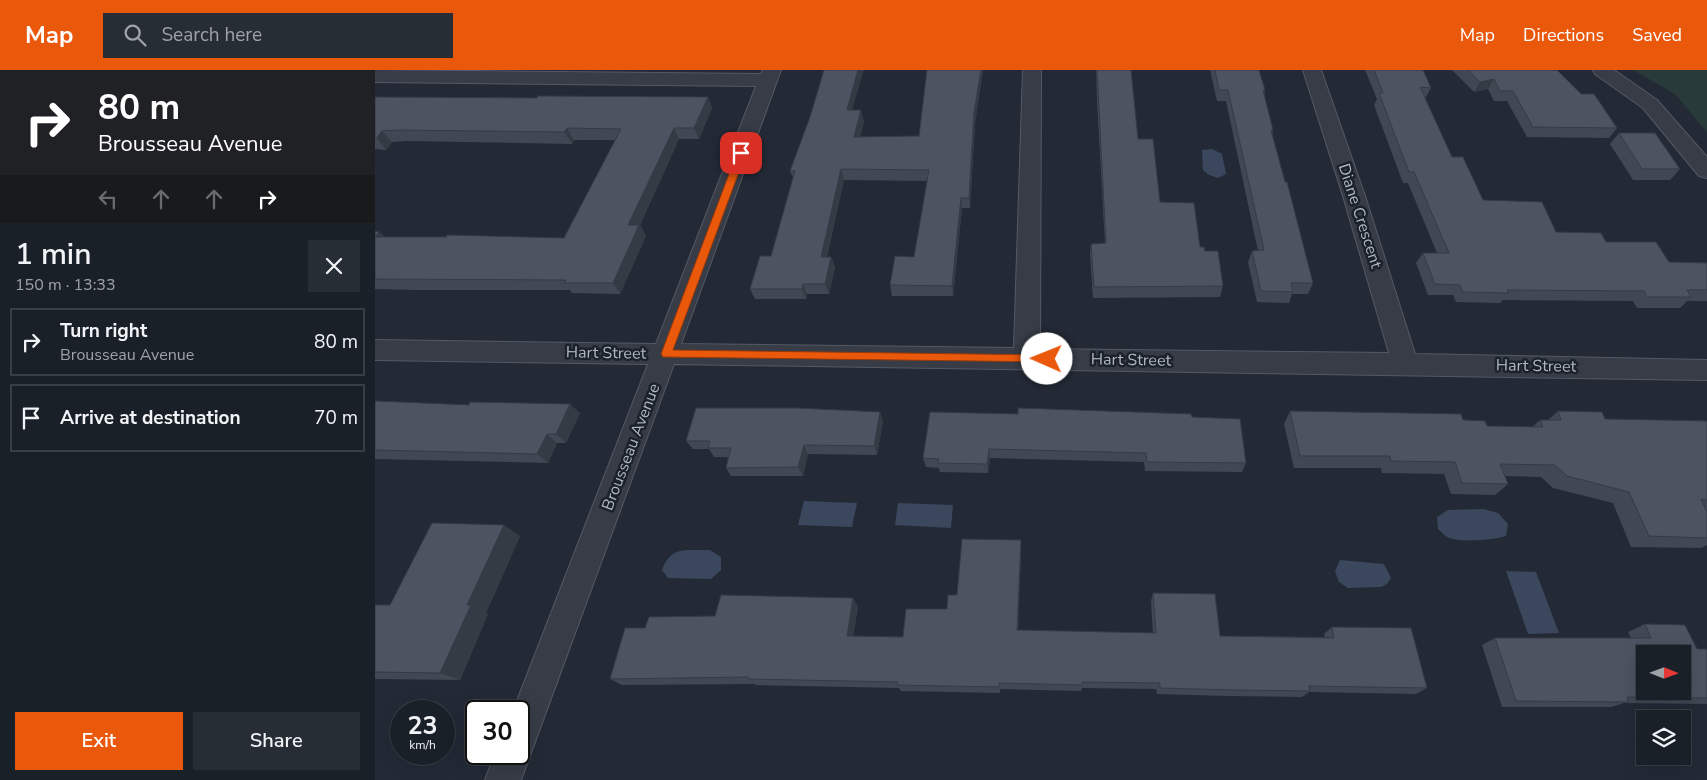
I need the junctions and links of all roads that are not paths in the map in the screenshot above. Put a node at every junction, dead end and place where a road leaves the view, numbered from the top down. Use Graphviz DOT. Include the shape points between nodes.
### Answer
graph roads {
  1 [pos="1032,70"];
  2 [pos="1312,70"];
  3 [pos="1601,70"];
  4 [pos="770,75"];
  5 [pos="375,76"];
  6 [pos="1707,172"];
  7 [pos="375,350"];
  8 [pos="667,354"];
  9 [pos="1027,359"];
  10 [pos="1405,364"];
  11 [pos="1707,370"];
  12 [pos="530,711"];
  13 [pos="509,765"];
  14 [pos="503,780"];
  1 -- 9 [label="street"];
  2 -- 10 [label="street, Diane Crescent"];
  3 -- 6 [label="street" via="1649,104"];
  4 -- 5 [label="street"];
  4 -- 8 [label="street, Brousseau Avenue"];
  7 -- 8 [label="street, Hart Street"];
  8 -- 9 [label="street, Hart Street"];
  8 -- 12 [label="street, Brousseau Avenue"];
  9 -- 10 [label="street, Hart Street"];
  10 -- 11 [label="street, Hart Street"];
  13 -- 14 [label="street"];
}
